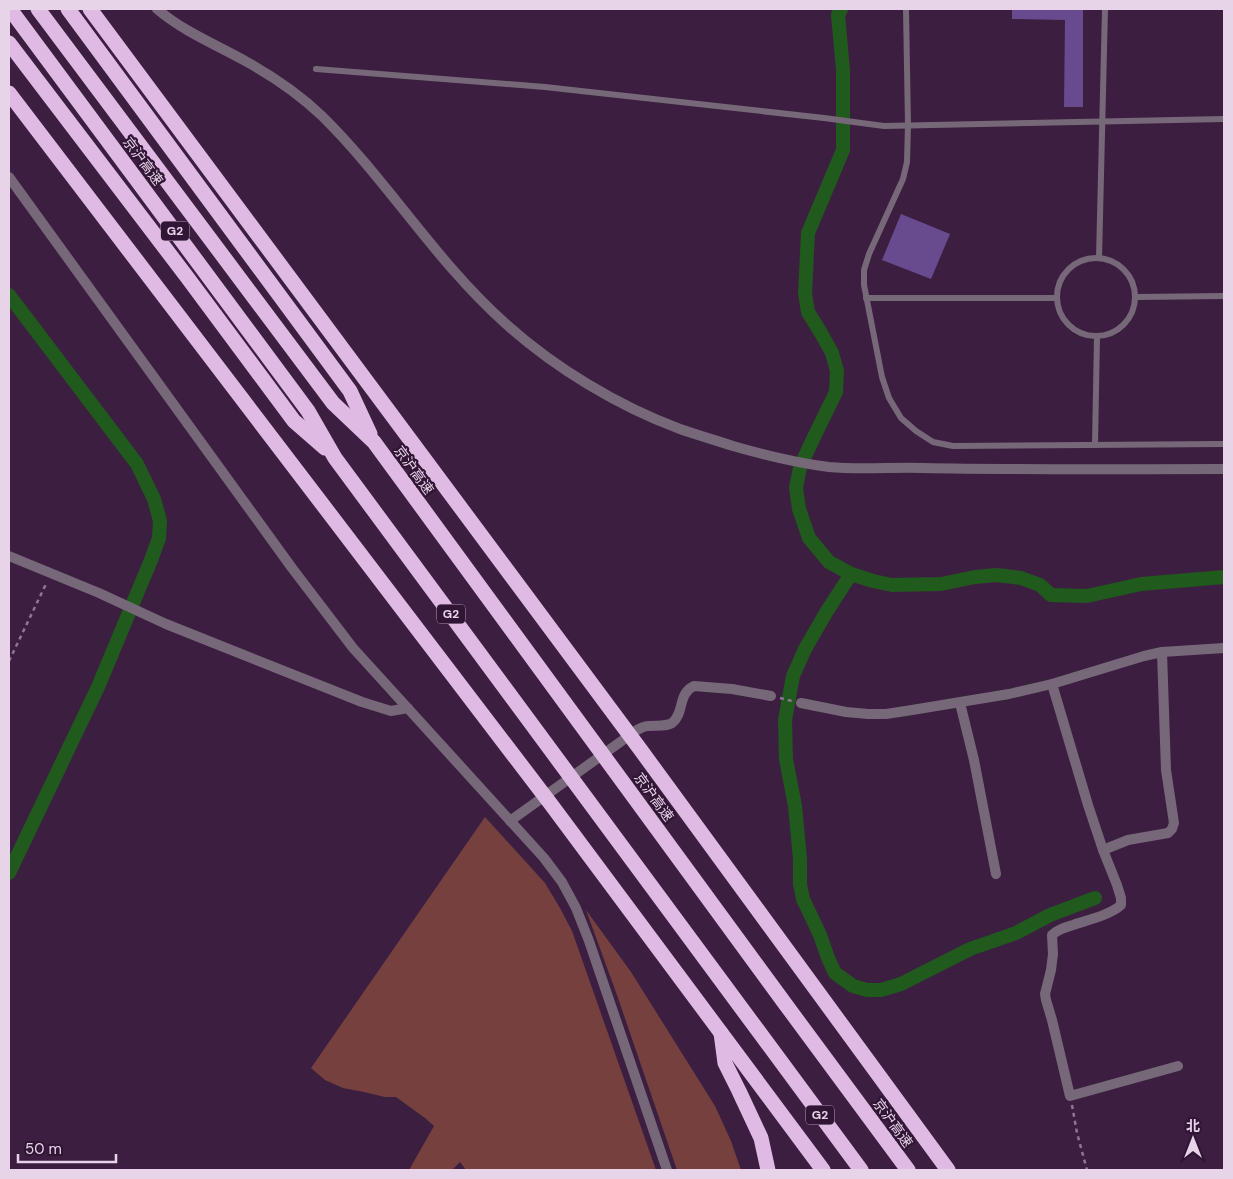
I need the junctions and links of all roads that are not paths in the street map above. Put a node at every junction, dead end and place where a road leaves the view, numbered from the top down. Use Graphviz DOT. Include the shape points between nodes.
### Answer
graph roads {
  1 [pos="10,9"];
  2 [pos="38,9"];
  3 [pos="68,9"];
  4 [pos="90,9"];
  5 [pos="157,9"];
  6 [pos="906,9"];
  7 [pos="1104,9"];
  8 [pos="9,43"];
  9 [pos="316,69"];
  10 [pos="9,93"];
  11 [pos="1224,119"];
  12 [pos="1102,121"];
  13 [pos="908,126"];
  14 [pos="9,177"];
  15 [pos="1099,258"];
  16 [pos="1224,296"];
  17 [pos="1136,297"];
  18 [pos="866,298"];
  19 [pos="1056,298"];
  20 [pos="1097,337"];
  21 [pos="374,442"];
  22 [pos="1224,444"];
  23 [pos="1095,445"];
  24 [pos="335,458"];
  25 [pos="1224,469"];
  26 [pos="9,556"];
  27 [pos="1224,648"];
  28 [pos="1162,652"];
  29 [pos="1052,684"];
  30 [pos="771,696"];
  31 [pos="960,702"];
  32 [pos="801,703"];
  33 [pos="408,708"];
  34 [pos="510,821"];
  35 [pos="1103,850"];
  36 [pos="996,874"];
  37 [pos="720,1032"];
  38 [pos="1178,1066"];
  39 [pos="860,1168"];
  40 [pos="667,1170"];
  41 [pos="768,1170"];
  42 [pos="823,1170"];
  43 [pos="908,1170"];
  44 [pos="948,1170"];
  1 -- 24 [label="highway, 京沪高速 / G2" via="308,411"];
  2 -- 21 [label="highway, 京沪高速 / G2" via="333,403"];
  3 -- 21 [label="highway, 京沪高速 / G2" via="350,391"];
  4 -- 44 [label="highway" via="640,749"];
  5 -- 25 [label="street" via="182,28 249,62 286,86 321,115 470,288 540,352 618,401 678,429 765,455 830,467"];
  6 -- 13 [label="lane"];
  7 -- 12 [label="lane"];
  8 -- 24 [label="highway, 京沪高速 / G2" via="294,421"];
  9 -- 13 [label="lane" via="545,88"];
  10 -- 37 [label="highway" via="550,802"];
  11 -- 12 [label="lane"];
  12 -- 13 [label="lane"];
  12 -- 15 [label="lane"];
  13 -- 18 [label="lane" via="903,179 868,254 864,270"];
  14 -- 33 [label="street" via="292,568 353,648"];
  15 -- 17 [label="lane" via="1122,268 1132,281"];
  15 -- 19 [label="lane" via="1083,260 1069,269 1060,282"];
  16 -- 17 [label="lane"];
  17 -- 20 [label="lane" via="1132,315 1126,323 1111,334"];
  18 -- 19 [label="lane"];
  18 -- 23 [label="lane" via="882,377 890,398 901,418 933,442 952,446"];
  19 -- 20 [label="lane" via="1067,324 1083,334"];
  20 -- 23 [label="lane"];
  21 -- 43 [label="highway, 京沪高速 / G2"];
  22 -- 23 [label="lane"];
  24 -- 39 [label="highway, 京沪高速 / G2"];
  26 -- 33 [label="street" via="166,624 362,702 391,711"];
  27 -- 28 [label="street"];
  28 -- 29 [label="street"];
  28 -- 35 [label="street" via="1166,770 1174,823 1168,833 1128,840"];
  29 -- 31 [label="street"];
  29 -- 35 [label="street"];
  30 -- 34 [label="street" via="717,687 688,688 672,722 637,730"];
  31 -- 32 [label="street" via="868,714"];
  31 -- 36 [label="street"];
  33 -- 34 [label="street"];
  34 -- 40 [label="street" via="544,858 576,908"];
  35 -- 38 [label="street" via="1121,905 1109,913 1052,935 1053,954 1045,994 1070,1096"];
  37 -- 41 [label="highway" via="725,1063 761,1138"];
  37 -- 42 [label="highway"];
}
